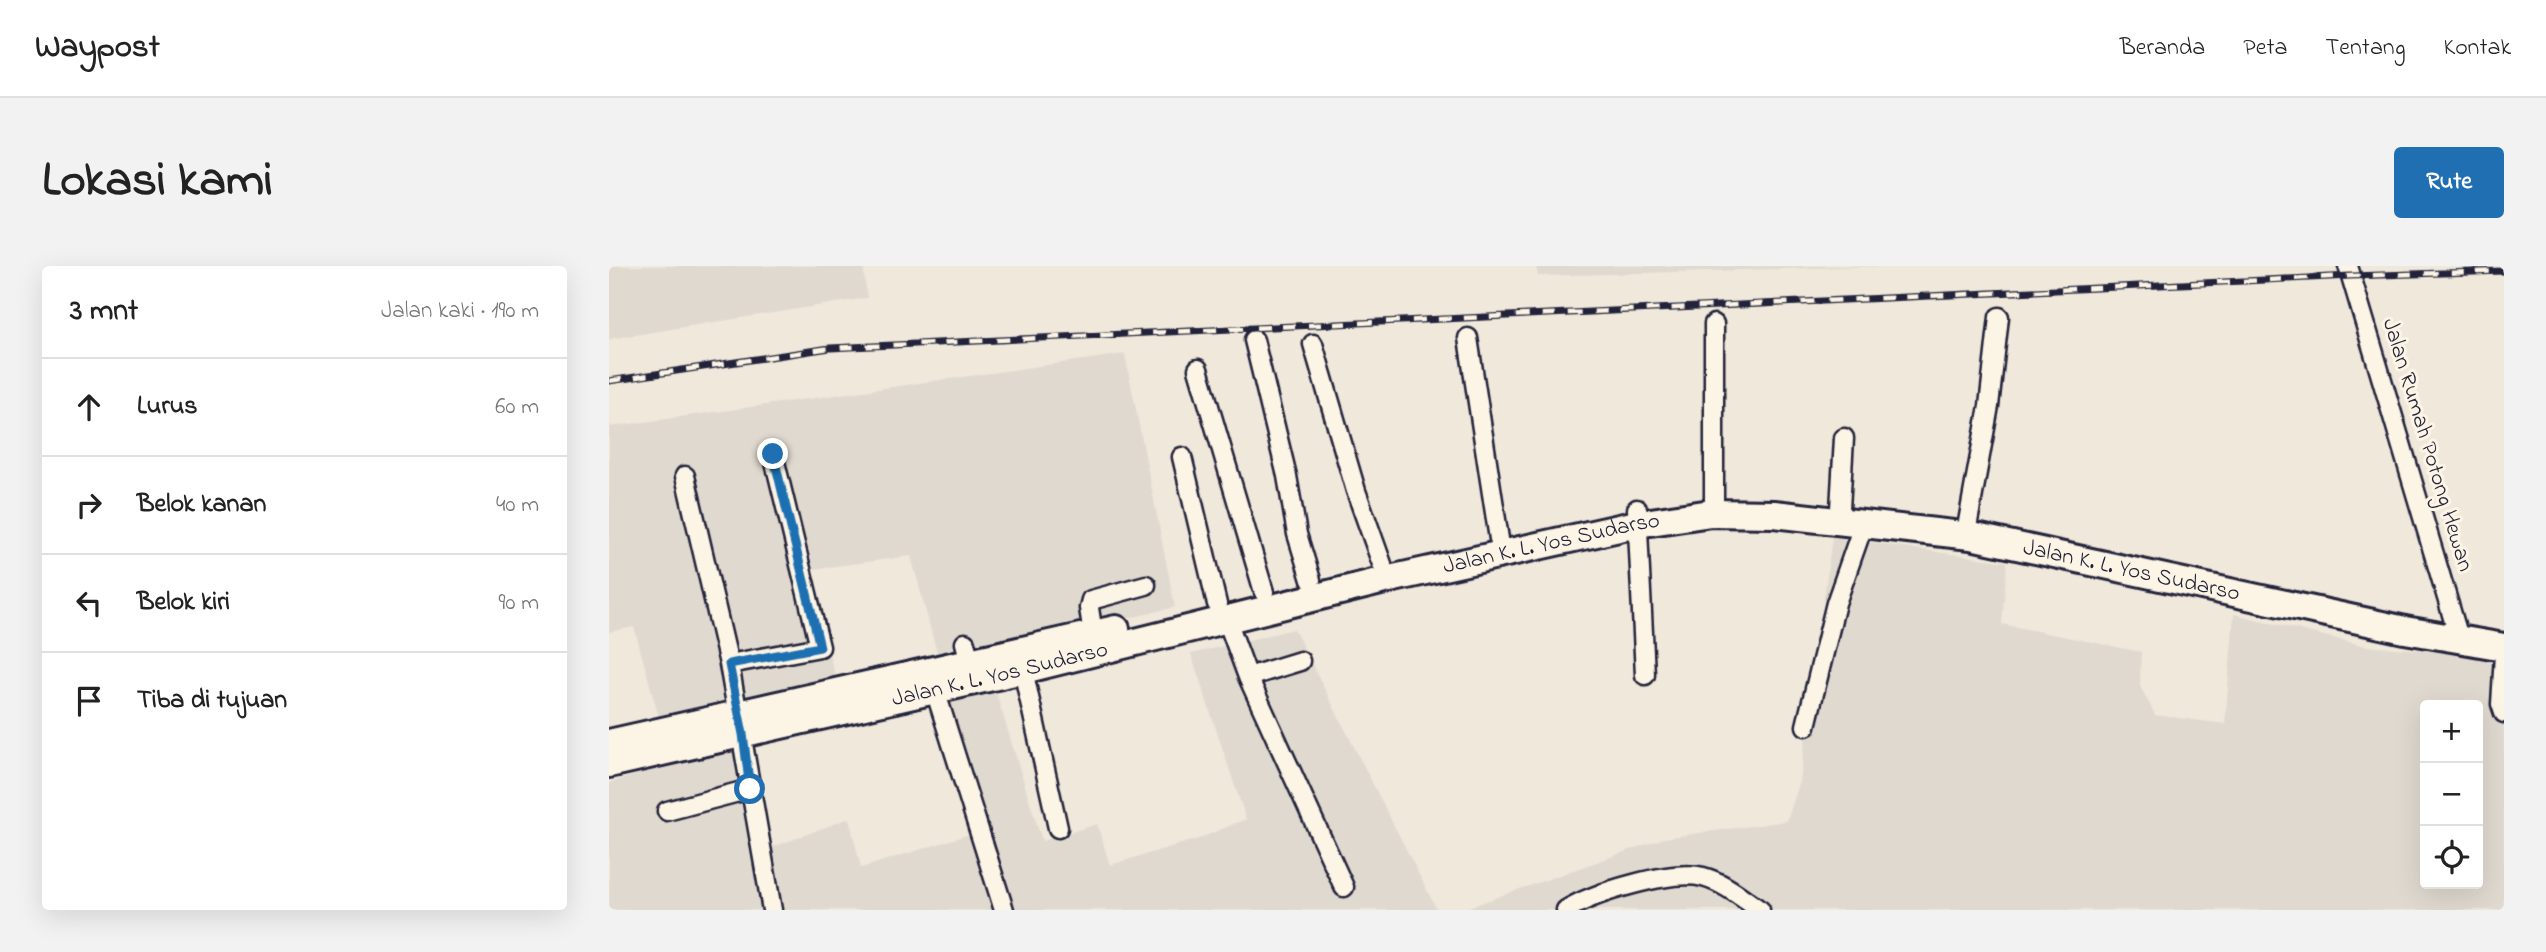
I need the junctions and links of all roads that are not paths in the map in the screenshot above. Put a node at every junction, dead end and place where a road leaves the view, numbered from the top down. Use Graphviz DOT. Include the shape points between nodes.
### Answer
graph roads {
  1 [pos="2348,266"];
  2 [pos="1999,317"];
  3 [pos="1714,324"];
  4 [pos="1468,338"];
  5 [pos="1254,340"];
  6 [pos="1313,344"];
  7 [pos="1198,369"];
  8 [pos="1844,438"];
  9 [pos="773,454"];
  10 [pos="1182,457"];
  11 [pos="685,477"];
  12 [pos="1714,500"];
  13 [pos="1840,509"];
  14 [pos="1637,516"];
  15 [pos="1968,522"];
  16 [pos="1864,523"];
  17 [pos="1499,539"];
  18 [pos="1382,564"];
  19 [pos="1311,580"];
  20 [pos="1146,585"];
  21 [pos="1264,592"];
  22 [pos="1222,612"];
  23 [pos="2456,633"];
  24 [pos="1093,634"];
  25 [pos="2504,635"];
  26 [pos="2504,648"];
  27 [pos="2504,654"];
  28 [pos="1300,661"];
  29 [pos="729,664"];
  30 [pos="1023,670"];
  31 [pos="1645,675"];
  32 [pos="1248,677"];
  33 [pos="935,690"];
  34 [pos="2504,713"];
  35 [pos="741,724"];
  36 [pos="1806,726"];
  37 [pos="609,743"];
  38 [pos="609,764"];
  39 [pos="750,789"];
  40 [pos="667,811"];
  41 [pos="1058,828"];
  42 [pos="1344,887"];
  43 [pos="772,910"];
  44 [pos="1004,910"];
  45 [pos="1566,910"];
  46 [pos="1760,910"];
  1 -- 23 [label="street, Jalan Rumah Potong Hewan"];
  2 -- 15 [label="street"];
  3 -- 12 [label="street"];
  4 -- 17 [label="street"];
  5 -- 19 [label="street"];
  6 -- 18 [label="street"];
  7 -- 21 [label="street"];
  8 -- 13 [label="street"];
  9 -- 29 [label="street" via="820,647"];
  10 -- 22 [label="street"];
  11 -- 29 [label="street"];
  12 -- 13 [label="highway, Jalan K. L. Yos Sudarso"];
  12 -- 14 [label="highway, Jalan K. L. Yos Sudarso"];
  13 -- 15 [label="highway, Jalan K. L. Yos Sudarso"];
  14 -- 16 [label="highway, Jalan K. L. Yos Sudarso" via="1774,514"];
  14 -- 17 [label="highway, Jalan K. L. Yos Sudarso"];
  14 -- 22 [label="highway, Jalan K. L. Yos Sudarso" via="1326,594"];
  14 -- 31 [label="street"];
  15 -- 23 [label="highway, Jalan K. L. Yos Sudarso"];
  16 -- 23 [label="highway, Jalan K. L. Yos Sudarso" via="1971,536"];
  16 -- 36 [label="street" via="1836,603"];
  17 -- 18 [label="highway, Jalan K. L. Yos Sudarso"];
  18 -- 19 [label="highway, Jalan K. L. Yos Sudarso"];
  19 -- 21 [label="highway, Jalan K. L. Yos Sudarso"];
  20 -- 24 [label="street" via="1091,600"];
  21 -- 22 [label="highway, Jalan K. L. Yos Sudarso"];
  22 -- 24 [label="highway, Jalan K. L. Yos Sudarso"];
  22 -- 30 [label="highway, Jalan K. L. Yos Sudarso"];
  22 -- 32 [label="street"];
  23 -- 25 [label="highway, Jalan K. L. Yos Sudarso"];
  23 -- 26 [label="highway, Jalan K. L. Yos Sudarso"];
  24 -- 35 [label="highway, Jalan K. L. Yos Sudarso" via="967,652"];
  27 -- 34 [label="street"];
  28 -- 32 [label="street"];
  29 -- 35 [label="street"];
  30 -- 33 [label="highway, Jalan K. L. Yos Sudarso"];
  30 -- 41 [label="street"];
  32 -- 42 [label="street"];
  33 -- 35 [label="highway, Jalan K. L. Yos Sudarso"];
  33 -- 44 [label="street"];
  35 -- 37 [label="highway, Jalan K. L. Yos Sudarso"];
  35 -- 38 [label="highway, Jalan K. L. Yos Sudarso"];
  35 -- 39 [label="street"];
  39 -- 40 [label="street"];
  39 -- 43 [label="street"];
  45 -- 46 [label="street" via="1621,889 1700,876 1723,883"];
}
